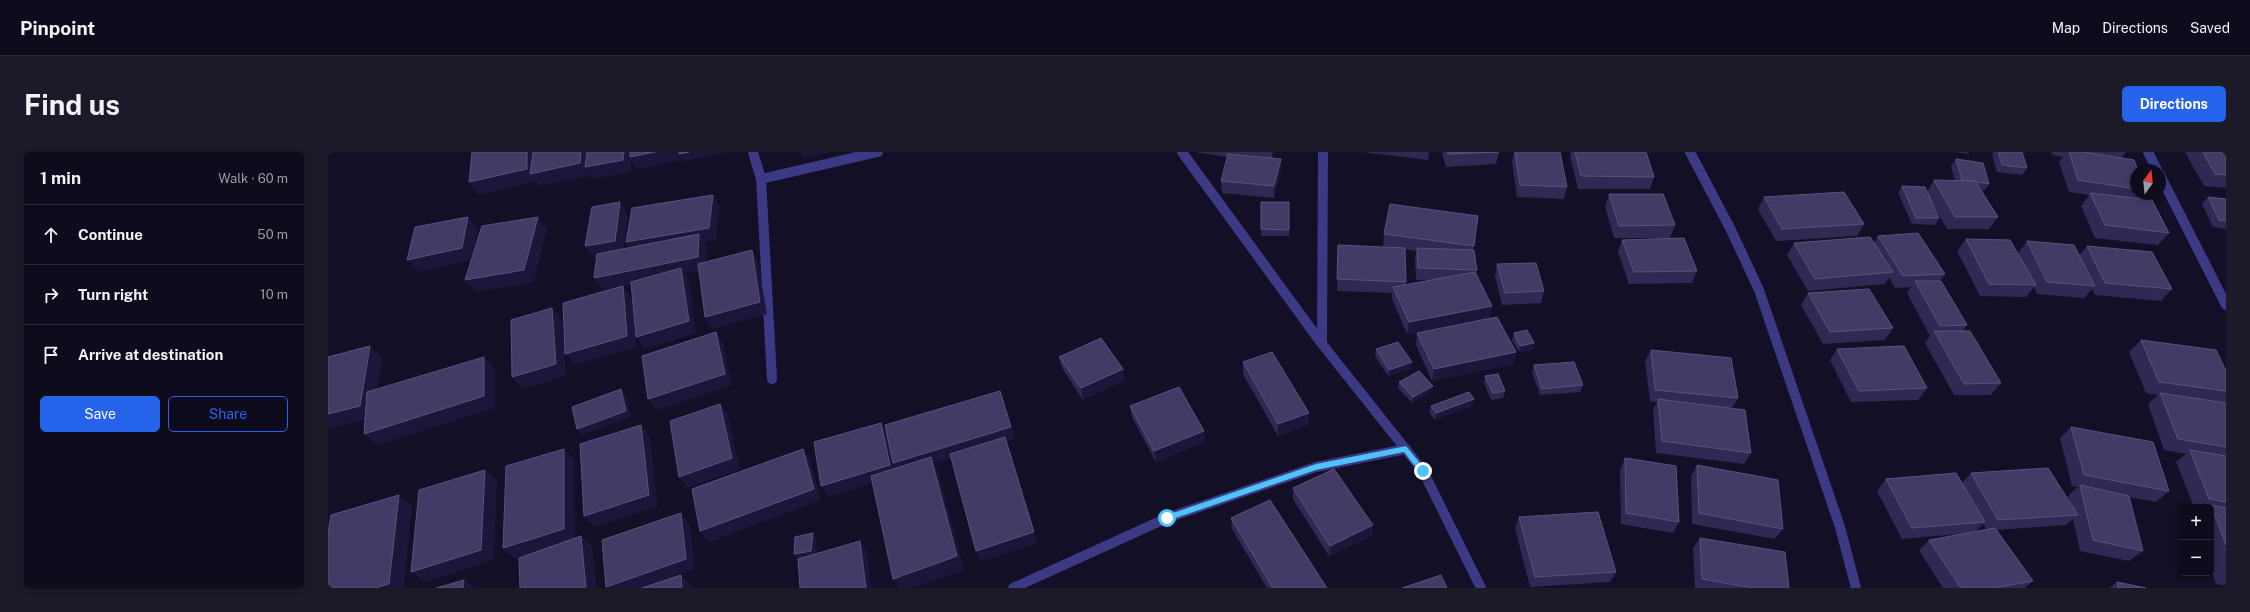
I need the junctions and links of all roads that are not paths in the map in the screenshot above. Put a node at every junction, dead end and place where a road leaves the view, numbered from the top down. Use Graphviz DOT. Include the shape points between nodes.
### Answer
graph roads {
  1 [pos="753,152"];
  2 [pos="878,152"];
  3 [pos="1182,152"];
  4 [pos="1323,152"];
  5 [pos="1690,152"];
  6 [pos="2148,152"];
  7 [pos="2155,164"];
  8 [pos="761,178"];
  9 [pos="2166,187"];
  10 [pos="2226,305"];
  11 [pos="1322,344"];
  12 [pos="772,379"];
  13 [pos="1406,449"];
  14 [pos="1013,588"];
  15 [pos="1481,588"];
  16 [pos="1856,588"];
  1 -- 8 [label="street"];
  2 -- 8 [label="street"];
  3 -- 11 [label="street"];
  4 -- 11 [label="street"];
  5 -- 16 [label="street" via="1759,290 1840,527"];
  6 -- 7 [label="street"];
  8 -- 12 [label="street"];
  9 -- 10 [label="street"];
  11 -- 13 [label="street"];
  13 -- 14 [label="street" via="1316,467 1167,518"];
  13 -- 15 [label="street" via="1423,471"];
}
